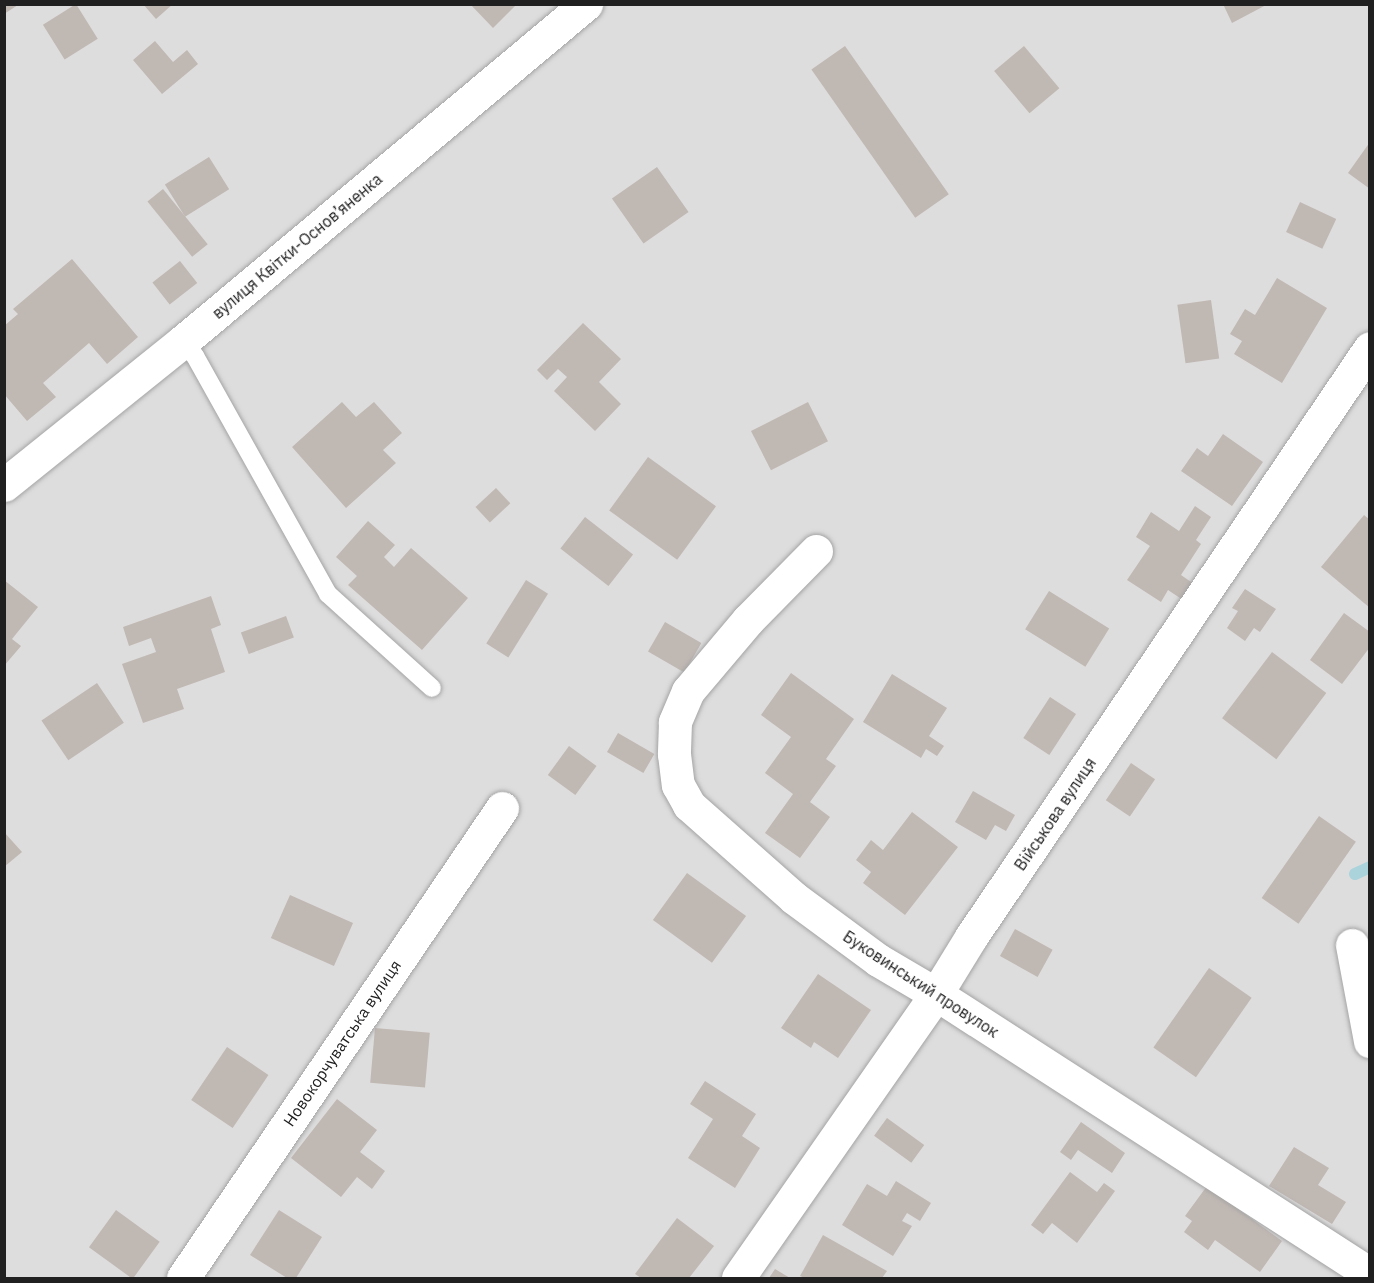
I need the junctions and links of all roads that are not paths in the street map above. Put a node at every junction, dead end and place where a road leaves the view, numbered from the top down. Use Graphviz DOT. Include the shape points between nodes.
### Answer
graph roads {
  1 [pos="586,4"];
  2 [pos="182,342"];
  3 [pos="1370,348"];
  4 [pos="4,485"];
  5 [pos="816,551"];
  6 [pos="432,688"];
  7 [pos="502,808"];
  8 [pos="1352,945"];
  9 [pos="936,994"];
  10 [pos="1370,1041"];
  11 [pos="1367,1275"];
  12 [pos="183,1278"];
  13 [pos="738,1278"];
  1 -- 2 [label="street, вулиця Квітки-Основ’яненка"];
  2 -- 4 [label="street, вулиця Квітки-Основ’яненка"];
  2 -- 6 [label="lane" via="195,356 328,594"];
  3 -- 9 [label="street, Військова вулиця"];
  5 -- 9 [label="street, Буковинський провулок" via="748,620 688,691 675,722 678,785 689,805 794,898 878,960"];
  7 -- 12 [label="street, Новокорчуватська вулиця"];
  8 -- 10 [label="street"];
  9 -- 11 [label="street, Буковинський провулок"];
  9 -- 13 [label="street, Військова вулиця"];
}
